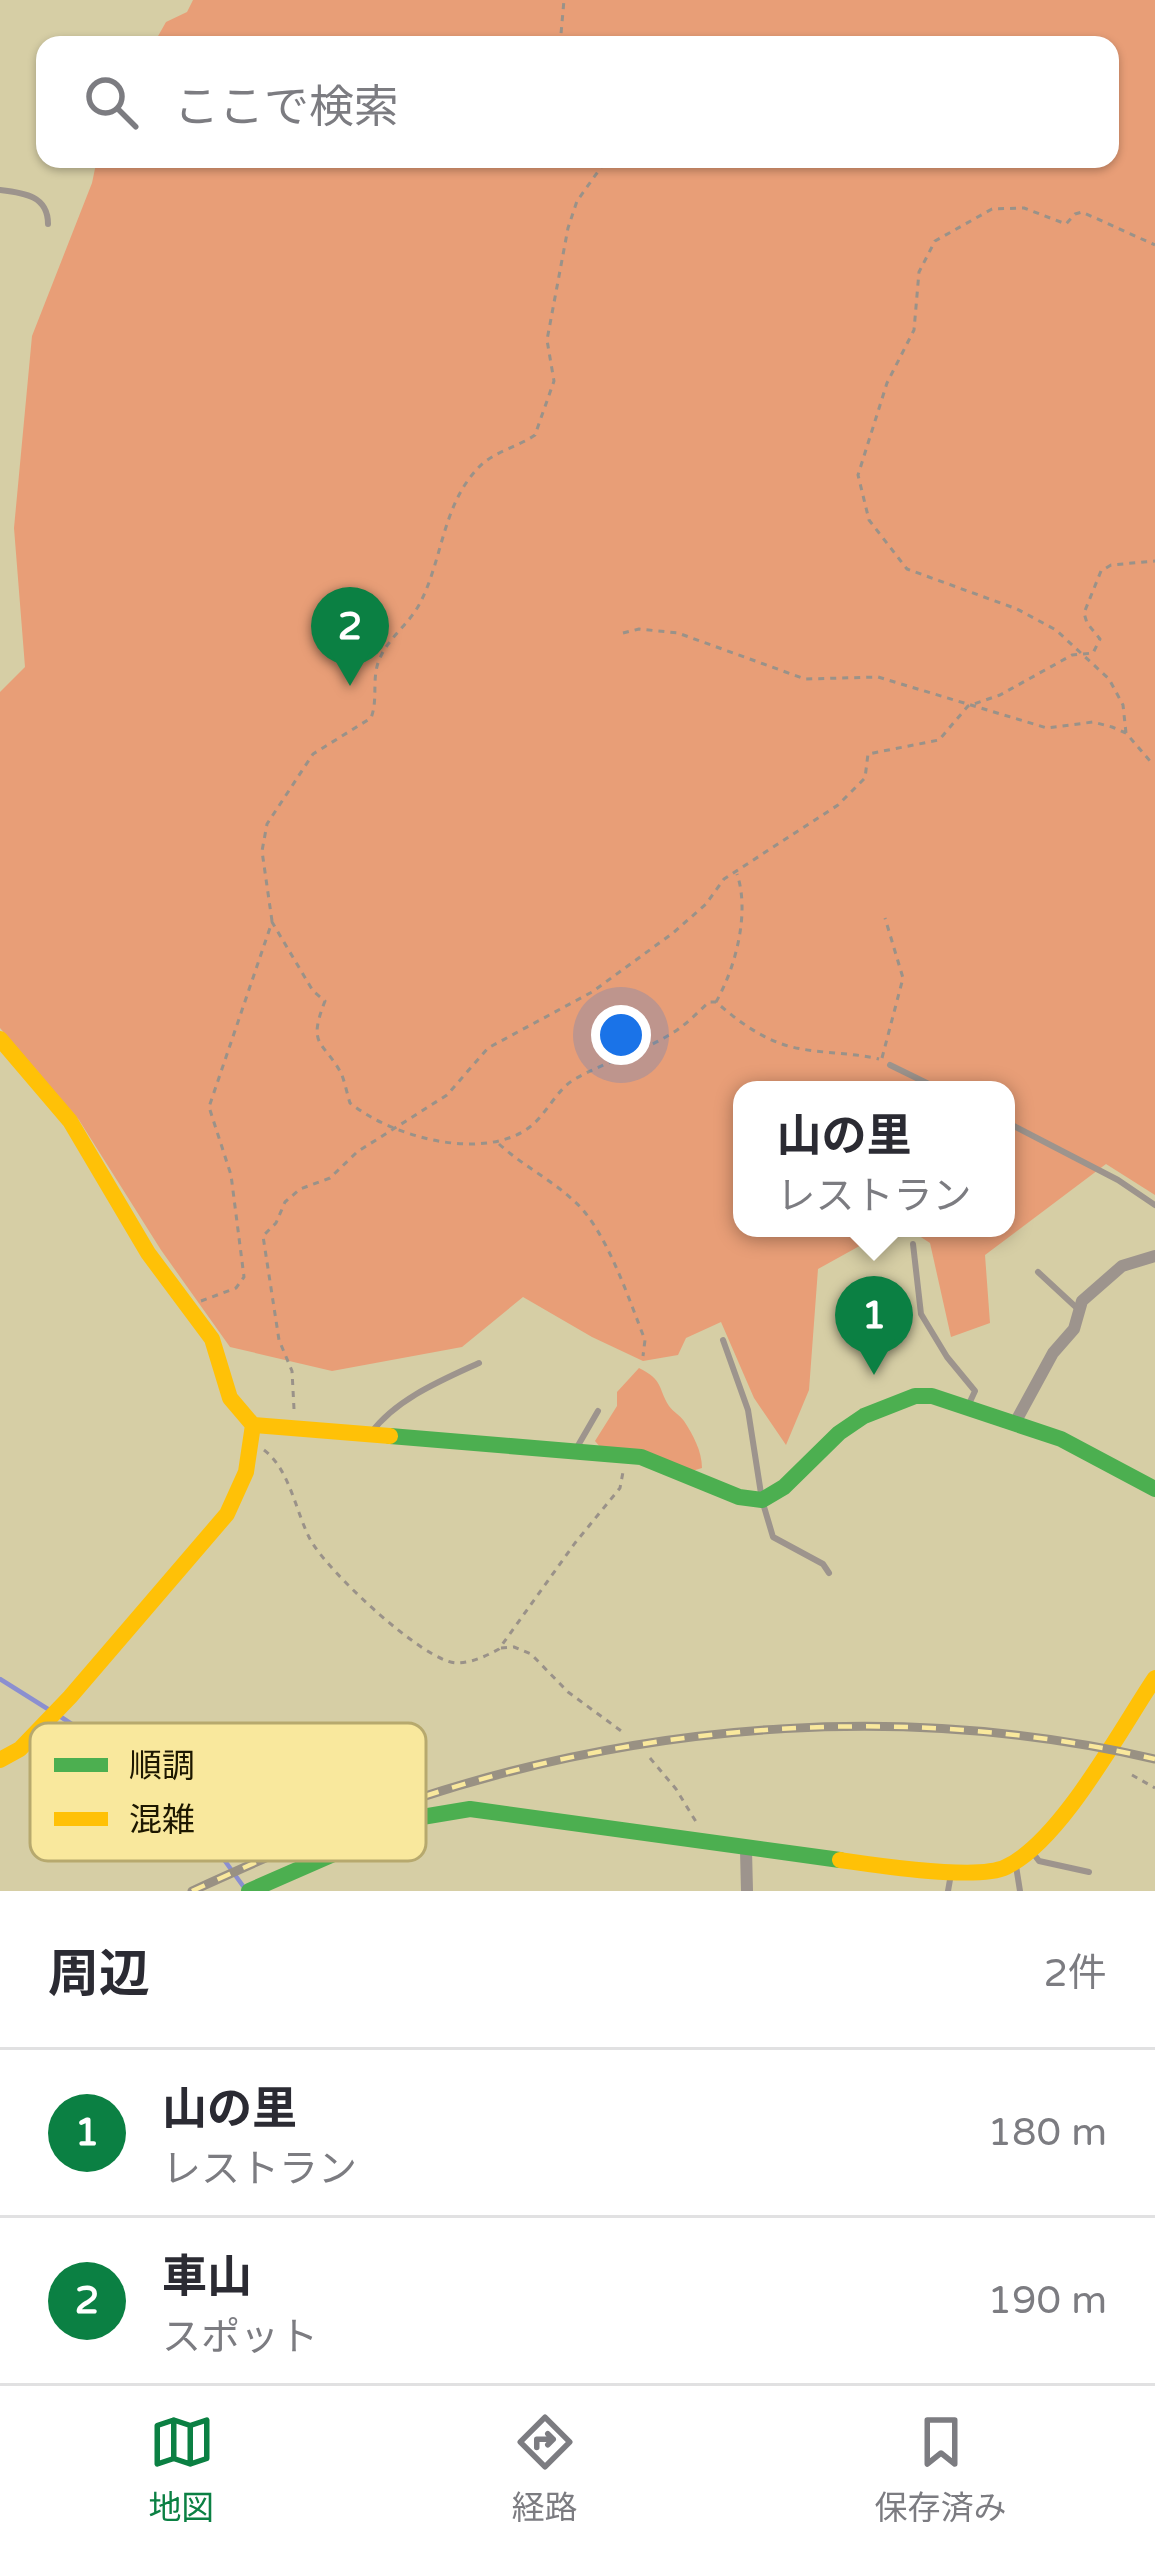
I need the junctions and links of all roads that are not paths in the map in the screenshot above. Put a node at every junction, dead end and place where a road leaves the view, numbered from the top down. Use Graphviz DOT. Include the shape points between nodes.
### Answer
graph roads {
  1 [pos="0,190"];
  2 [pos="48,224"];
  3 [pos="0,1039"];
  4 [pos="886,1062"];
  5 [pos="923,1081"];
  6 [pos="1015,1127"];
  7 [pos="1155,1205"];
  8 [pos="913,1244"];
  9 [pos="1155,1256"];
  10 [pos="1038,1272"];
  11 [pos="1079,1310"];
  12 [pos="723,1340"];
  13 [pos="479,1363"];
  14 [pos="968,1406"];
  15 [pos="598,1411"];
  16 [pos="1016,1421"];
  17 [pos="253,1425"];
  18 [pos="369,1436"];
  19 [pos="574,1452"];
  20 [pos="1155,1489"];
  21 [pos="762,1500"];
  22 [pos="829,1573"];
  23 [pos="1155,1678"];
  24 [pos="45,1723"];
  25 [pos="30,1739"];
  26 [pos="0,1760"];
  27 [pos="426,1816"];
  28 [pos="746,1850"];
  29 [pos="1031,1850"];
  30 [pos="317,1861"];
  31 [pos="1016,1863"];
  32 [pos="951,1871"];
  33 [pos="1089,1872"];
  34 [pos="255,1888"];
  35 [pos="747,1891"];
  36 [pos="948,1891"];
  37 [pos="1020,1891"];
  1 -- 2 [label="lane" via="42,202"];
  3 -- 17 [label="street" via="70,1121 148,1253 212,1340 230,1398"];
  4 -- 5 [label="lane"];
  6 -- 7 [label="lane"];
  8 -- 14 [label="lane" via="921,1314 975,1391"];
  9 -- 11 [label="street" via="1122,1266"];
  10 -- 11 [label="lane"];
  11 -- 16 [label="street"];
  12 -- 21 [label="lane" via="748,1410"];
  13 -- 18 [label="lane" via="402,1405"];
  14 -- 16 [label="street"];
  14 -- 21 [label="street" via="915,1396 879,1408"];
  15 -- 19 [label="lane"];
  16 -- 20 [label="street"];
  17 -- 18 [label="street"];
  17 -- 24 [label="street" via="246,1472 227,1514"];
  18 -- 19 [label="street"];
  19 -- 21 [label="street" via="653,1460"];
  21 -- 22 [label="lane" via="773,1537"];
  23 -- 29 [label="street"];
  25 -- 26 [label="street"];
  27 -- 28 [label="street" via="470,1809"];
  28 -- 32 [label="street"];
  28 -- 35 [label="street"];
  29 -- 31 [label="street"];
  29 -- 33 [label="lane" via="1039,1862"];
  30 -- 34 [label="street"];
  31 -- 32 [label="street"];
  31 -- 37 [label="lane"];
  32 -- 36 [label="lane"];
}
